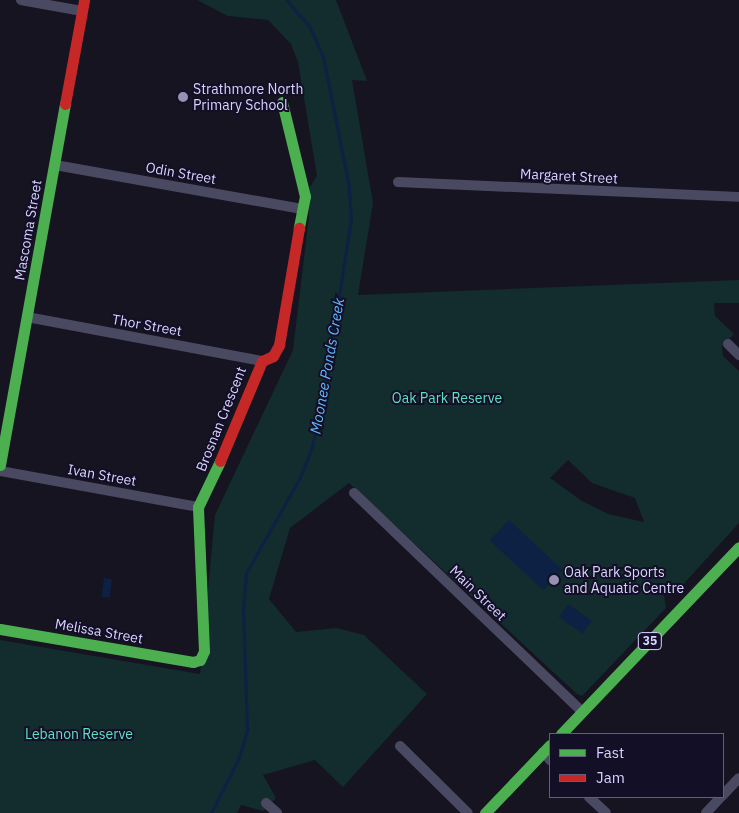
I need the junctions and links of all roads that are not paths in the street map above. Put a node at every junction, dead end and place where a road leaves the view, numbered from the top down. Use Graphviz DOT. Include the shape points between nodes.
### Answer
graph roads {
  1 [pos="21,0"];
  2 [pos="83,5"];
  3 [pos="282,102"];
  4 [pos="55,165"];
  5 [pos="398,182"];
  6 [pos="739,197"];
  7 [pos="302,209"];
  8 [pos="27,317"];
  9 [pos="728,344"];
  10 [pos="739,355"];
  11 [pos="262,361"];
  12 [pos="0,465"];
  13 [pos="0,471"];
  14 [pos="354,493"];
  15 [pos="198,506"];
  16 [pos="739,547"];
  17 [pos="0,629"];
  18 [pos="582,712"];
  19 [pos="562,733"];
  20 [pos="400,746"];
  21 [pos="548,752"];
  22 [pos="739,778"];
  23 [pos="724,794"];
  24 [pos="590,798"];
  25 [pos="720,798"];
  26 [pos="266,803"];
  27 [pos="276,813"];
  28 [pos="468,813"];
  29 [pos="485,813"];
  30 [pos="606,813"];
  31 [pos="706,813"];
  1 -- 2 [label="street"];
  2 -- 4 [label="main road, Mascoma Street"];
  3 -- 7 [label="main road, Brosnan Crescent" via="304,196"];
  4 -- 7 [label="street, Odin Street"];
  4 -- 8 [label="main road, Mascoma Street"];
  5 -- 6 [label="street, Margaret Street"];
  7 -- 11 [label="main road, Brosnan Crescent" via="279,346 273,356"];
  8 -- 11 [label="street, Thor Street"];
  8 -- 12 [label="main road, Mascoma Street"];
  9 -- 10 [label="street"];
  11 -- 15 [label="main road, Brosnan Crescent" via="204,500"];
  13 -- 15 [label="street, Ivan Street"];
  14 -- 18 [label="street, Main Street"];
  15 -- 17 [label="main road, Melissa Street" via="204,651 200,660 192,662"];
  16 -- 18 [label="main road, 35"];
  18 -- 19 [label="main road, 35"];
  20 -- 28 [label="street"];
  21 -- 29 [label="main road"];
  22 -- 23 [label="street"];
  24 -- 30 [label="street"];
  25 -- 31 [label="street"];
  26 -- 27 [label="street"];
}
